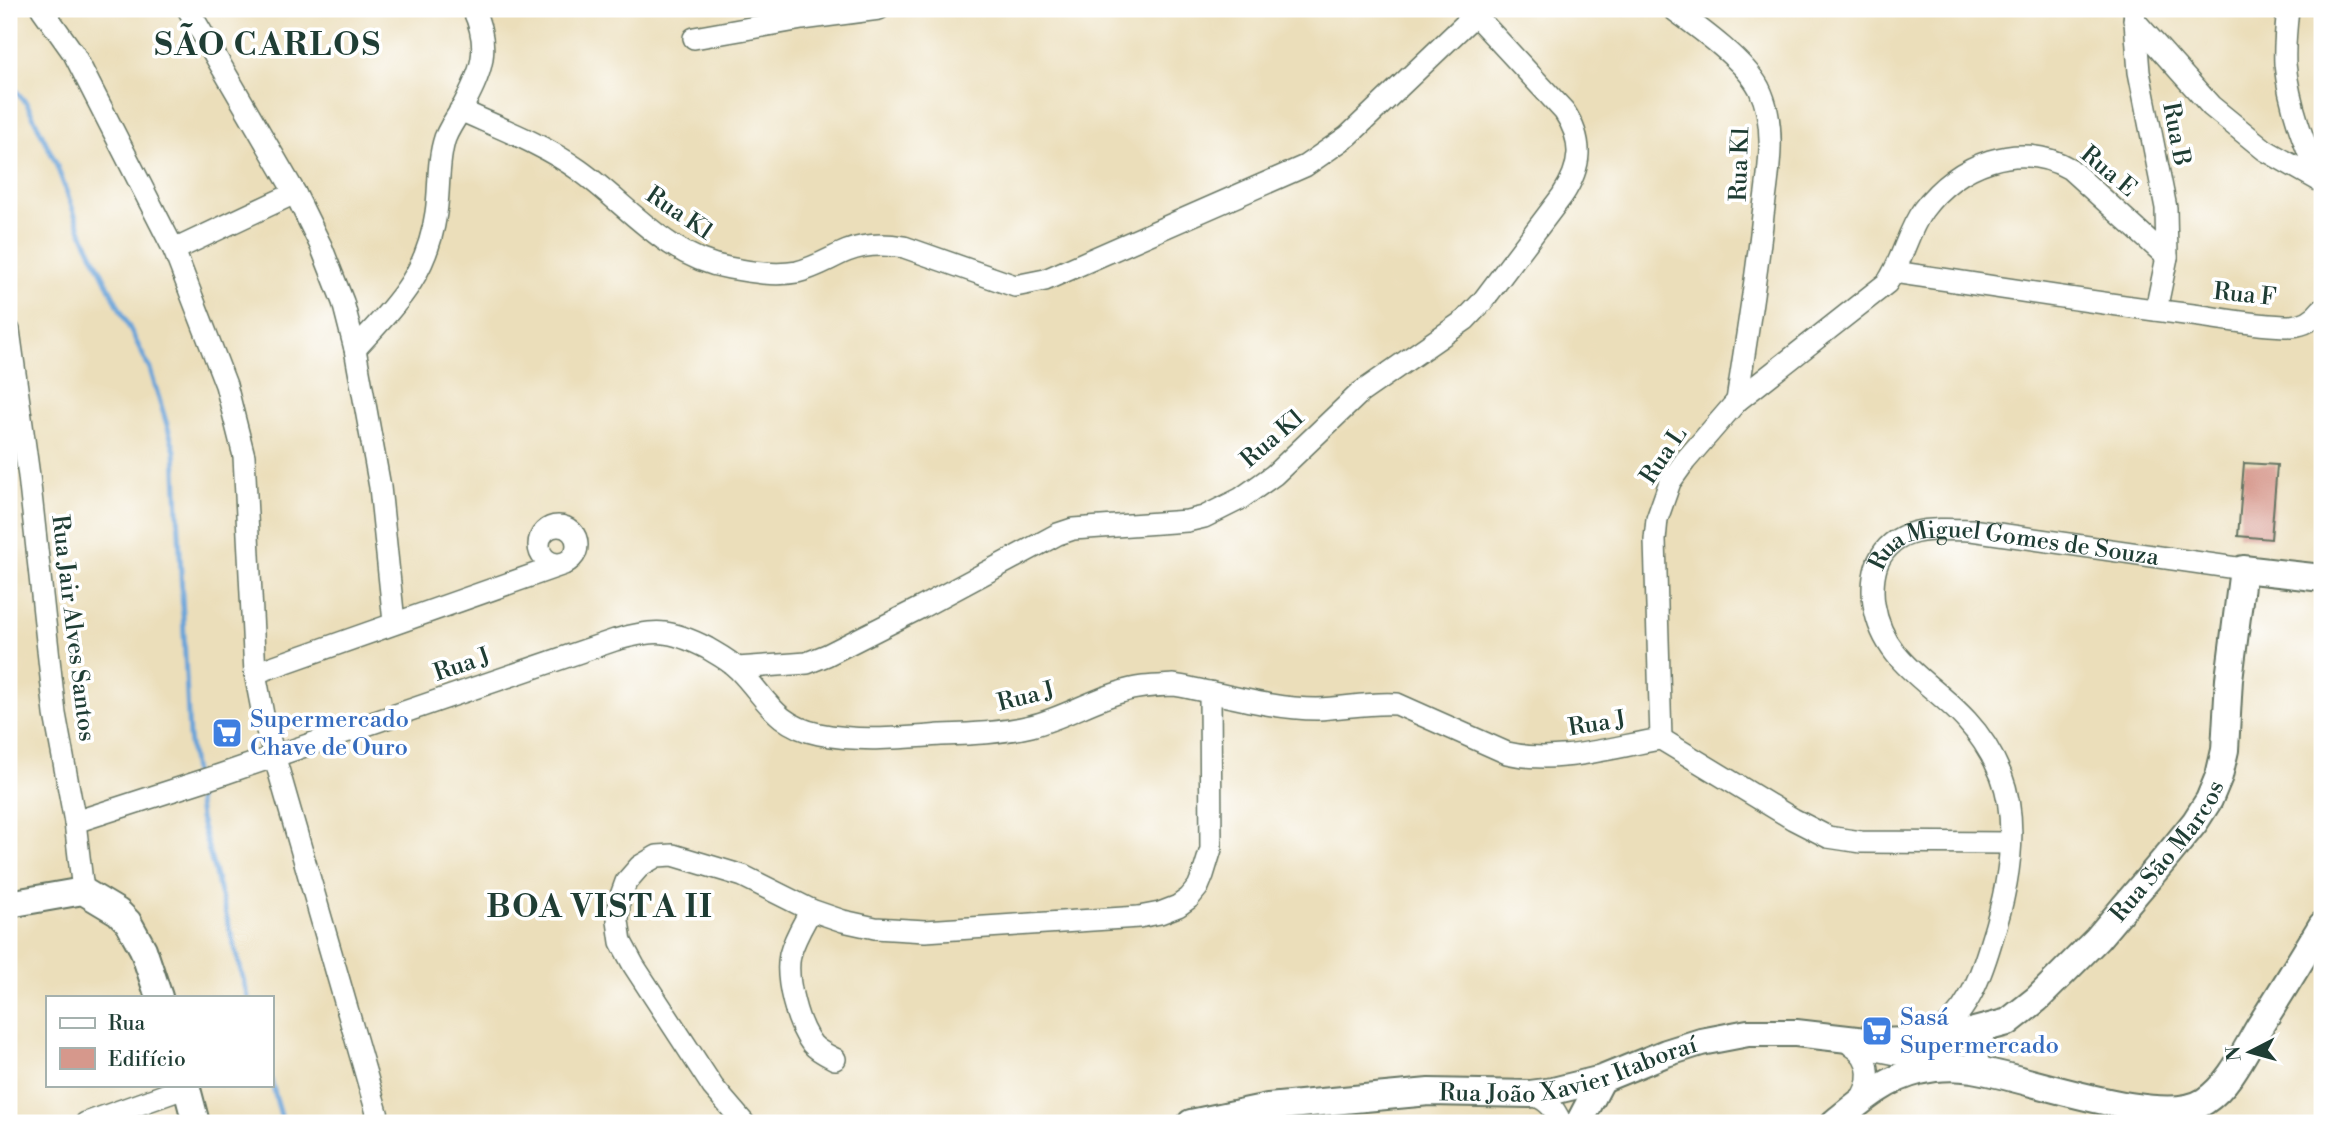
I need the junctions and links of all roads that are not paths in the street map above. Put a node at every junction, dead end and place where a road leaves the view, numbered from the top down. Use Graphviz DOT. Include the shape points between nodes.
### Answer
graph roads {
  1 [pos="42,9"];
  2 [pos="188,9"];
  3 [pos="473,9"];
  4 [pos="879,9"];
  5 [pos="1673,9"];
  6 [pos="2288,9"];
  7 [pos="1478,12"];
  8 [pos="801,14"];
  9 [pos="2134,14"];
  10 [pos="694,38"];
  11 [pos="2163,54"];
  12 [pos="2141,87"];
  13 [pos="460,110"];
  14 [pos="2321,181"];
  15 [pos="295,193"];
  16 [pos="174,250"];
  17 [pos="2167,257"];
  18 [pos="1891,277"];
  19 [pos="2322,309"];
  20 [pos="2156,310"];
  21 [pos="9,330"];
  22 [pos="355,349"];
  23 [pos="1737,401"];
  24 [pos="564,564"];
  25 [pos="2244,569"];
  26 [pos="2322,578"];
  27 [pos="394,622"];
  28 [pos="737,668"];
  29 [pos="254,673"];
  30 [pos="1210,692"];
  31 [pos="1661,738"];
  32 [pos="273,757"];
  33 [pos="75,822"];
  34 [pos="2010,843"];
  35 [pos="83,891"];
  36 [pos="9,904"];
  37 [pos="811,910"];
  38 [pos="2322,925"];
  39 [pos="159,996"];
  40 [pos="1967,1003"];
  41 [pos="1983,1030"];
  42 [pos="1822,1035"];
  43 [pos="1851,1045"];
  44 [pos="1929,1045"];
  45 [pos="835,1059"];
  46 [pos="1972,1069"];
  47 [pos="1602,1079"];
  48 [pos="186,1086"];
  49 [pos="1530,1094"];
  50 [pos="1863,1100"];
  51 [pos="86,1123"];
  52 [pos="196,1123"];
  53 [pos="380,1123"];
  54 [pos="744,1123"];
  55 [pos="1191,1123"];
  56 [pos="1561,1123"];
  57 [pos="1579,1123"];
  58 [pos="1834,1123"];
  1 -- 16 [label="street" via="74,54"];
  2 -- 15 [label="street"];
  3 -- 13 [label="street" via="484,56"];
  4 -- 8 [label="street"];
  5 -- 23 [label="street, Rua K1" via="1747,72 1758,87 1768,123 1762,233"];
  6 -- 14 [label="street" via="2285,61 2289,88"];
  7 -- 13 [label="street, Rua K1" via="1325,154 1259,187 1023,286 889,245 859,247 783,274 709,264 652,230 569,163"];
  7 -- 28 [label="street, Rua K1" via="1564,111 1579,153 1574,178 1562,196 1465,320 1360,393 1274,475 1222,508 1187,521 1073,529 827,655 807,663"];
  8 -- 10 [label="street"];
  9 -- 11 [label="street, Rua B"];
  9 -- 12 [label="street, Rua B"];
  11 -- 12 [label="street" via="2153,51 2143,56"];
  11 -- 14 [label="street, Rua B" via="2230,122 2265,150"];
  12 -- 17 [label="street, Rua B" via="2166,208"];
  13 -- 22 [label="street" via="440,159 428,251 399,301"];
  15 -- 16 [label="street"];
  15 -- 22 [label="street" via="343,302"];
  16 -- 29 [label="street" via="226,385 244,456"];
  17 -- 18 [label="street, Rua E" via="2070,169 2029,155 2008,156 1948,182 1923,211"];
  17 -- 20 [label="street"];
  18 -- 20 [label="street"];
  18 -- 23 [label="street, Rua L"];
  19 -- 20 [label="street, Rua F" via="2314,319 2292,326"];
  21 -- 33 [label="street, Rua Jair Alves Santos" via="55,714"];
  22 -- 27 [label="street" via="380,487"];
  23 -- 31 [label="street, Rua L" via="1670,482 1657,519"];
  24 -- 27 [label="street"];
  25 -- 26 [label="street, Rua Miguel Gomes de Souza"];
  25 -- 34 [label="street, Rua Miguel Gomes de Souza" via="1971,530 1903,535 1882,553 1873,598 1881,632 1898,659 1981,738 2006,790"];
  25 -- 41 [label="street, Rua São Marcos" via="2225,750 2209,800 2097,939 2021,1013"];
  27 -- 29 [label="street"];
  28 -- 30 [label="street, Rua J" via="765,702 802,730 860,738 1011,730 1138,688 1174,685"];
  28 -- 32 [label="street, Rua J" via="676,634 634,635"];
  29 -- 32 [label="street"];
  30 -- 31 [label="street, Rua J" via="1317,709 1398,704 1520,756 1570,755"];
  30 -- 37 [label="street" via="1211,849 1198,887 1178,906 1112,920 925,931 875,928"];
  31 -- 34 [label="street, Rua J" via="1828,837 1861,842"];
  32 -- 33 [label="street, Rua J"];
  32 -- 53 [label="street"];
  33 -- 35 [label="street, Rua Jair Alves Santos"];
  34 -- 40 [label="street, Rua Miguel Gomes de Souza" via="1998,921"];
  35 -- 36 [label="street"];
  35 -- 39 [label="street" via="128,922 143,949"];
  37 -- 45 [label="street" via="789,958 792,990 813,1044"];
  37 -- 54 [label="street" via="743,876 665,854 640,866 622,891 618,921 627,956 713,1087"];
  38 -- 46 [label="street" via="2229,1076 2196,1106 2152,1110"];
  40 -- 41 [label="street" via="1971,1020"];
  40 -- 44 [label="street, Rua Miguel Gomes de Souza"];
  41 -- 44 [label="street, Rua São Marcos"];
  41 -- 46 [label="street"];
  42 -- 43 [label="street"];
  42 -- 44 [label="street, Rua João Xavier Itaboraí"];
  42 -- 47 [label="street, Rua João Xavier Itaboraí" via="1770,1032 1726,1036 1666,1053"];
  43 -- 44 [label="street"];
  43 -- 50 [label="street" via="1861,1052 1868,1070"];
  44 -- 46 [label="street"];
  44 -- 50 [label="street, Rua Miguel Gomes de Souza"];
  46 -- 50 [label="street" via="1939,1068 1907,1075"];
  47 -- 49 [label="street, Rua João Xavier Itaboraí"];
  47 -- 57 [label="street"];
  48 -- 51 [label="street"];
  48 -- 52 [label="street"];
  49 -- 55 [label="street, Rua João Xavier Itaboraí" via="1429,1092 1268,1107"];
  49 -- 56 [label="street" via="1547,1101"];
  50 -- 58 [label="street"];
}
